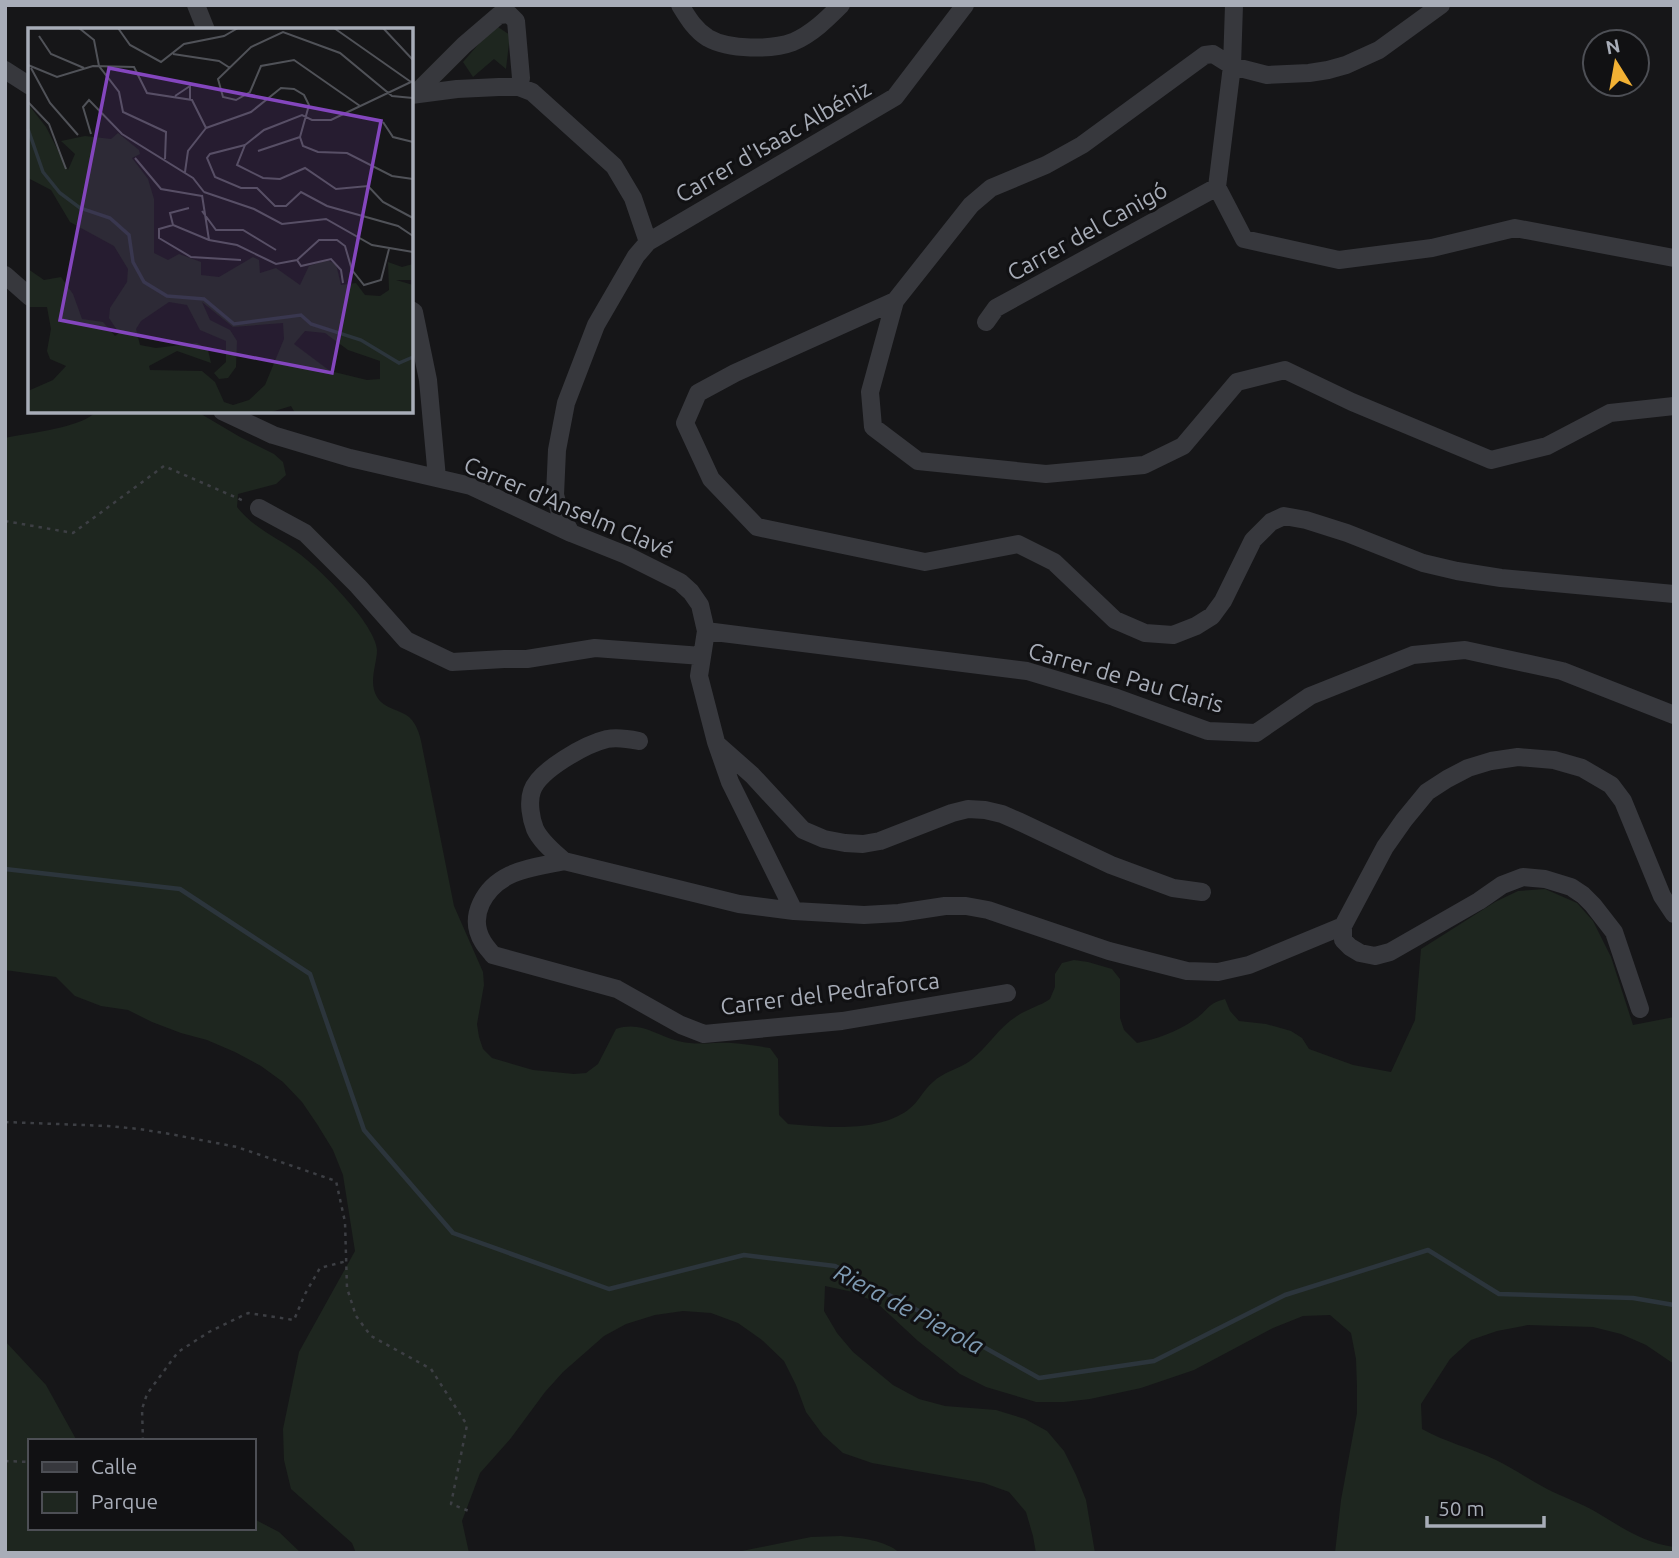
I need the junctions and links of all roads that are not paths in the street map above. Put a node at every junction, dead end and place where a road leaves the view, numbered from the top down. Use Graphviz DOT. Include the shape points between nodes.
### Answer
graph roads {
  1 [pos="196,5"];
  2 [pos="680,5"];
  3 [pos="841,5"];
  4 [pos="965,5"];
  5 [pos="1234,5"];
  6 [pos="1441,5"];
  7 [pos="205,28"];
  8 [pos="1232,66"];
  9 [pos="5,70"];
  10 [pos="28,85"];
  11 [pos="519,87"];
  12 [pos="413,94"];
  13 [pos="1217,187"];
  14 [pos="648,242"];
  15 [pos="1674,258"];
  16 [pos="5,275"];
  17 [pos="28,295"];
  18 [pos="895,301"];
  19 [pos="413,311"];
  20 [pos="986,323"];
  21 [pos="1674,406"];
  22 [pos="226,413"];
  23 [pos="437,478"];
  24 [pos="260,508"];
  25 [pos="570,533"];
  26 [pos="1674,594"];
  27 [pos="706,631"];
  28 [pos="702,656"];
  29 [pos="1674,715"];
  30 [pos="639,741"];
  31 [pos="716,742"];
  32 [pos="564,861"];
  33 [pos="1202,892"];
  34 [pos="794,911"];
  35 [pos="1674,914"];
  36 [pos="1343,926"];
  37 [pos="1007,993"];
  38 [pos="1640,1009"];
  1 -- 7 [label="street"];
  2 -- 3 [label="street" via="692,24 710,39 774,47 795,41"];
  4 -- 14 [label="street, Carrer d'Isaac Albéniz" via="895,97"];
  5 -- 8 [label="street"];
  6 -- 8 [label="street" via="1379,50 1346,65 1267,75"];
  8 -- 13 [label="street"];
  8 -- 18 [label="street" via="1213,54 1205,55 1082,145 991,188 971,205"];
  9 -- 10 [label="street"];
  11 -- 12 [label="street"];
  11 -- 12 [label="street" via="516,21 504,14"];
  11 -- 14 [label="street" via="532,92 614,166 633,198"];
  13 -- 15 [label="street" via="1244,239 1339,260 1432,248 1515,228"];
  13 -- 20 [label="street, Carrer del Canigó" via="996,308"];
  14 -- 25 [label="street" via="596,324 566,404 555,495"];
  16 -- 17 [label="street"];
  18 -- 21 [label="street" via="870,392 873,427 918,461 1046,474 1144,465 1183,446 1237,382 1285,370 1491,460 1547,446 1610,413"];
  18 -- 26 [label="street" via="698,393 685,423 711,479 757,527 925,562 1018,544 1054,562 1115,620 1145,633 1173,635 1212,616 1253,540 1284,516 1457,571"];
  19 -- 23 [label="street" via="428,380"];
  22 -- 23 [label="street, Carrer d'Anselm Clavé" via="273,435"];
  23 -- 25 [label="street, Carrer d'Anselm Clavé" via="471,486"];
  24 -- 28 [label="street" via="305,533 406,640 452,662 527,659 595,648"];
  25 -- 27 [label="street, Carrer d'Anselm Clavé" via="680,582 700,605"];
  27 -- 28 [label="street"];
  27 -- 29 [label="street, Carrer de Pau Claris" via="1027,671 1208,732 1256,733 1310,696 1400,660 1465,650 1562,671"];
  28 -- 31 [label="street" via="699,676"];
  30 -- 32 [label="street" via="607,739 592,745 546,772 532,790 535,830"];
  31 -- 33 [label="street" via="803,830 824,839 863,844 880,841 952,813 985,810 1111,865 1173,888"];
  31 -- 34 [label="street" via="730,782"];
  32 -- 34 [label="street" via="739,904"];
  32 -- 37 [label="street, Carrer del Pedraforca" via="512,873 481,901 476,919 481,940 493,955 617,989 704,1034 842,1021"];
  34 -- 36 [label="street" via="864,915 966,906 1110,951 1187,971 1218,972 1250,965"];
  35 -- 36 [label="street" via="1662,897 1623,801 1611,785 1573,765 1518,757 1468,768 1427,792 1385,847"];
  36 -- 38 [label="street" via="1343,940 1350,947 1375,956 1502,885 1523,877 1545,878 1583,895 1614,932"];
}
